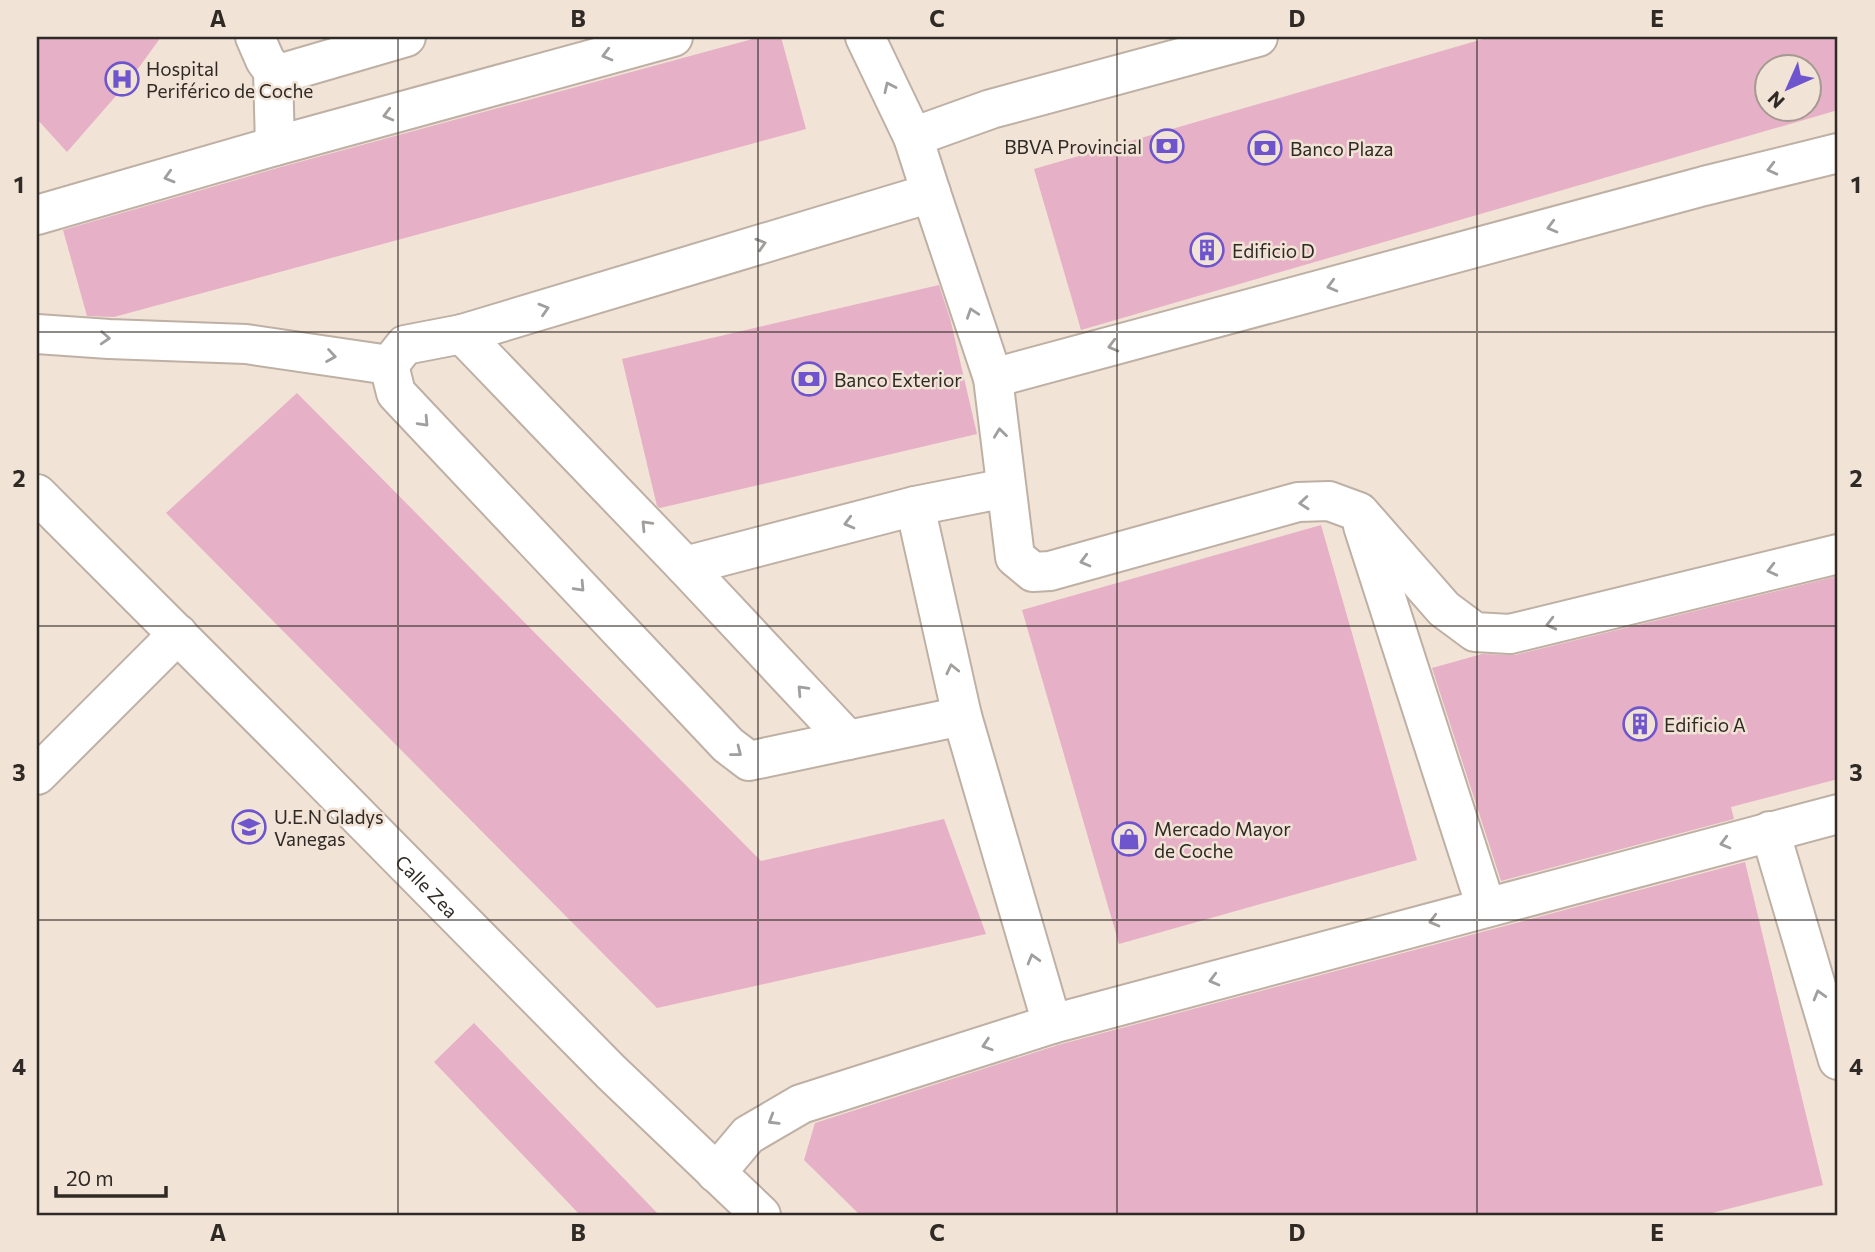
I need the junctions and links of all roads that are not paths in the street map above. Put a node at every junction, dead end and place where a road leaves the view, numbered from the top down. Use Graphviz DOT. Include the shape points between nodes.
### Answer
graph roads {
  1 [pos="255,37"];
  2 [pos="405,37"];
  3 [pos="673,37"];
  4 [pos="865,37"];
  5 [pos="1258,37"];
  6 [pos="273,71"];
  7 [pos="913,137"];
  8 [pos="275,146"];
  9 [pos="1838,153"];
  10 [pos="931,193"];
  11 [pos="37,215"];
  12 [pos="37,334"];
  13 [pos="462,334"];
  14 [pos="389,365"];
  15 [pos="993,378"];
  16 [pos="1006,488"];
  17 [pos="37,494"];
  18 [pos="915,506"];
  19 [pos="1359,512"];
  20 [pos="1838,554"];
  21 [pos="685,566"];
  22 [pos="178,634"];
  23 [pos="962,716"];
  24 [pos="848,740"];
  25 [pos="37,775"];
  26 [pos="1838,814"];
  27 [pos="1770,831"];
  28 [pos="1486,907"];
  29 [pos="1052,1024"];
  30 [pos="1838,1060"];
  31 [pos="716,1173"];
  32 [pos="761,1215"];
  1 -- 6 [label="street"];
  2 -- 6 [label="street" via="286,72"];
  3 -- 8 [label="street, one-way"];
  7 -- 4 [label="street, one-way"];
  5 -- 7 [label="street" via="991,108"];
  6 -- 8 [label="street"];
  7 -- 10 [label="street"];
  8 -- 11 [label="street, one-way"];
  9 -- 15 [label="street, one-way"];
  13 -- 10 [label="street, one-way"];
  15 -- 10 [label="street, one-way"];
  12 -- 14 [label="street, one-way" via="246,344"];
  13 -- 14 [label="street" via="405,345"];
  21 -- 13 [label="street, one-way"];
  14 -- 24 [label="street, one-way" via="396,393 728,745 749,761"];
  16 -- 15 [label="street, one-way"];
  16 -- 18 [label="street"];
  19 -- 16 [label="street, one-way" via="1329,501 1298,502 1033,572 1015,557"];
  17 -- 22 [label="street, Calle Zea"];
  18 -- 21 [label="street, one-way"];
  23 -- 18 [label="street, one-way"];
  20 -- 19 [label="street, one-way" via="1510,634 1475,632 1444,609"];
  19 -- 28 [label="street"];
  24 -- 21 [label="street, one-way"];
  22 -- 25 [label="street"];
  22 -- 31 [label="street, Calle Zea"];
  23 -- 24 [label="street"];
  29 -- 23 [label="street, one-way"];
  26 -- 27 [label="street"];
  27 -- 28 [label="street, one-way"];
  30 -- 27 [label="street, one-way"];
  28 -- 29 [label="street, one-way"];
  29 -- 31 [label="street, one-way" via="801,1104 748,1135"];
  31 -- 32 [label="street, Calle Zea"];
}
